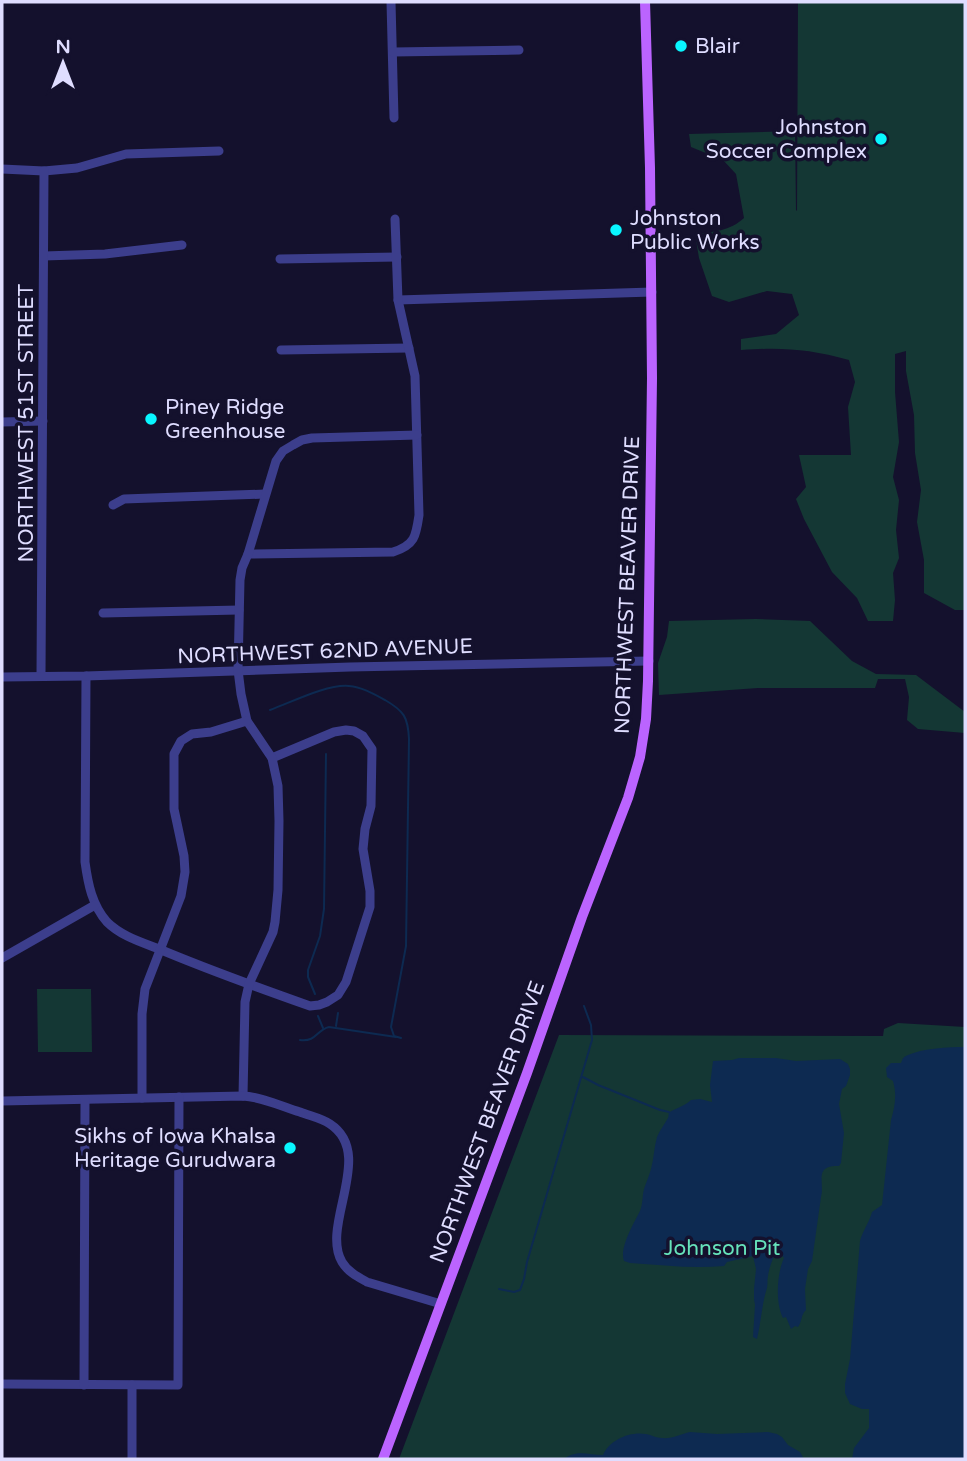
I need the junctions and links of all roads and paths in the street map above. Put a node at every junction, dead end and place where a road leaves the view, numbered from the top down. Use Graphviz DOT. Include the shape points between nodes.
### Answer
graph roads {
  1 [pos="391,2"];
  2 [pos="645,2"];
  3 [pos="519,50"];
  4 [pos="393,52"];
  5 [pos="394,118"];
  6 [pos="219,151"];
  7 [pos="2,169"];
  8 [pos="44,171"];
  9 [pos="395,219"];
  10 [pos="182,245"];
  11 [pos="44,256"];
  12 [pos="397,257"];
  13 [pos="280,259"];
  14 [pos="652,292"];
  15 [pos="398,300"];
  16 [pos="409,348"];
  17 [pos="281,350"];
  18 [pos="43,421"];
  19 [pos="2,422"];
  20 [pos="417,435"];
  21 [pos="265,494"];
  22 [pos="113,505"];
  23 [pos="248,554"];
  24 [pos="239,610"];
  25 [pos="103,613"];
  26 [pos="649,661"];
  27 [pos="238,670"];
  28 [pos="41,675"];
  29 [pos="86,676"];
  30 [pos="2,677"];
  31 [pos="247,721"];
  32 [pos="272,758"];
  33 [pos="95,905"];
  34 [pos="159,950"];
  35 [pos="2,958"];
  36 [pos="249,984"];
  37 [pos="243,1096"];
  38 [pos="179,1097"];
  39 [pos="142,1098"];
  40 [pos="86,1100"];
  41 [pos="2,1101"];
  42 [pos="441,1304"];
  43 [pos="2,1384"];
  44 [pos="84,1385"];
  45 [pos="132,1385"];
  46 [pos="132,1459"];
  47 [pos="383,1459"];
  1 -- 4 [label="street"];
  2 -- 14 [label="main road, NORTHWEST BEAVER DRIVE"];
  3 -- 4 [label="street"];
  4 -- 5 [label="street"];
  6 -- 8 [label="street" via="126,154 77,169"];
  7 -- 8 [label="street"];
  8 -- 11 [label="street, NORTHWEST 51ST STREET"];
  9 -- 12 [label="street"];
  10 -- 11 [label="street"];
  11 -- 18 [label="street, NORTHWEST 51ST STREET"];
  12 -- 13 [label="street"];
  12 -- 15 [label="street"];
  14 -- 15 [label="street"];
  14 -- 26 [label="main road, NORTHWEST BEAVER DRIVE"];
  15 -- 16 [label="street"];
  16 -- 17 [label="street"];
  16 -- 20 [label="street"];
  18 -- 19 [label="street"];
  18 -- 28 [label="street, NORTHWEST 51ST STREET"];
  20 -- 21 [label="street" via="302,440 276,461"];
  20 -- 23 [label="street" via="419,515 413,542 404,549"];
  21 -- 22 [label="street" via="124,499"];
  21 -- 23 [label="street"];
  23 -- 24 [label="street" via="240,580"];
  24 -- 25 [label="street"];
  24 -- 27 [label="street"];
  26 -- 27 [label="street, NORTHWEST 62ND AVENUE"];
  26 -- 42 [label="main road, NORTHWEST BEAVER DRIVE" via="646,719 628,798"];
  27 -- 29 [label="street, NORTHWEST 62ND AVENUE"];
  27 -- 31 [label="street"];
  28 -- 29 [label="street, NORTHWEST 62ND AVENUE"];
  28 -- 30 [label="street, NORTHWEST 62ND AVENUE"];
  29 -- 33 [label="street" via="85,862"];
  31 -- 32 [label="street"];
  31 -- 34 [label="street" via="192,734 176,750 174,810 184,872 181,896"];
  32 -- 36 [label="street" via="278,786 277,908 273,933"];
  32 -- 36 [label="street" via="346,730 363,736 372,749 371,806 363,849 370,907 346,982 327,1002 310,1006"];
  33 -- 34 [label="street" via="122,934"];
  33 -- 35 [label="street"];
  34 -- 36 [label="street"];
  34 -- 39 [label="street" via="143,1000"];
  36 -- 37 [label="street"];
  37 -- 38 [label="street"];
  37 -- 42 [label="street" via="319,1119 340,1132 349,1157 338,1236 343,1265 368,1282"];
  38 -- 39 [label="street"];
  38 -- 45 [label="street" via="178,1385"];
  39 -- 40 [label="street"];
  40 -- 41 [label="street"];
  40 -- 44 [label="street"];
  42 -- 47 [label="main road, NORTHWEST BEAVER DRIVE"];
  43 -- 44 [label="street"];
  44 -- 45 [label="street"];
  45 -- 46 [label="street"];
}
